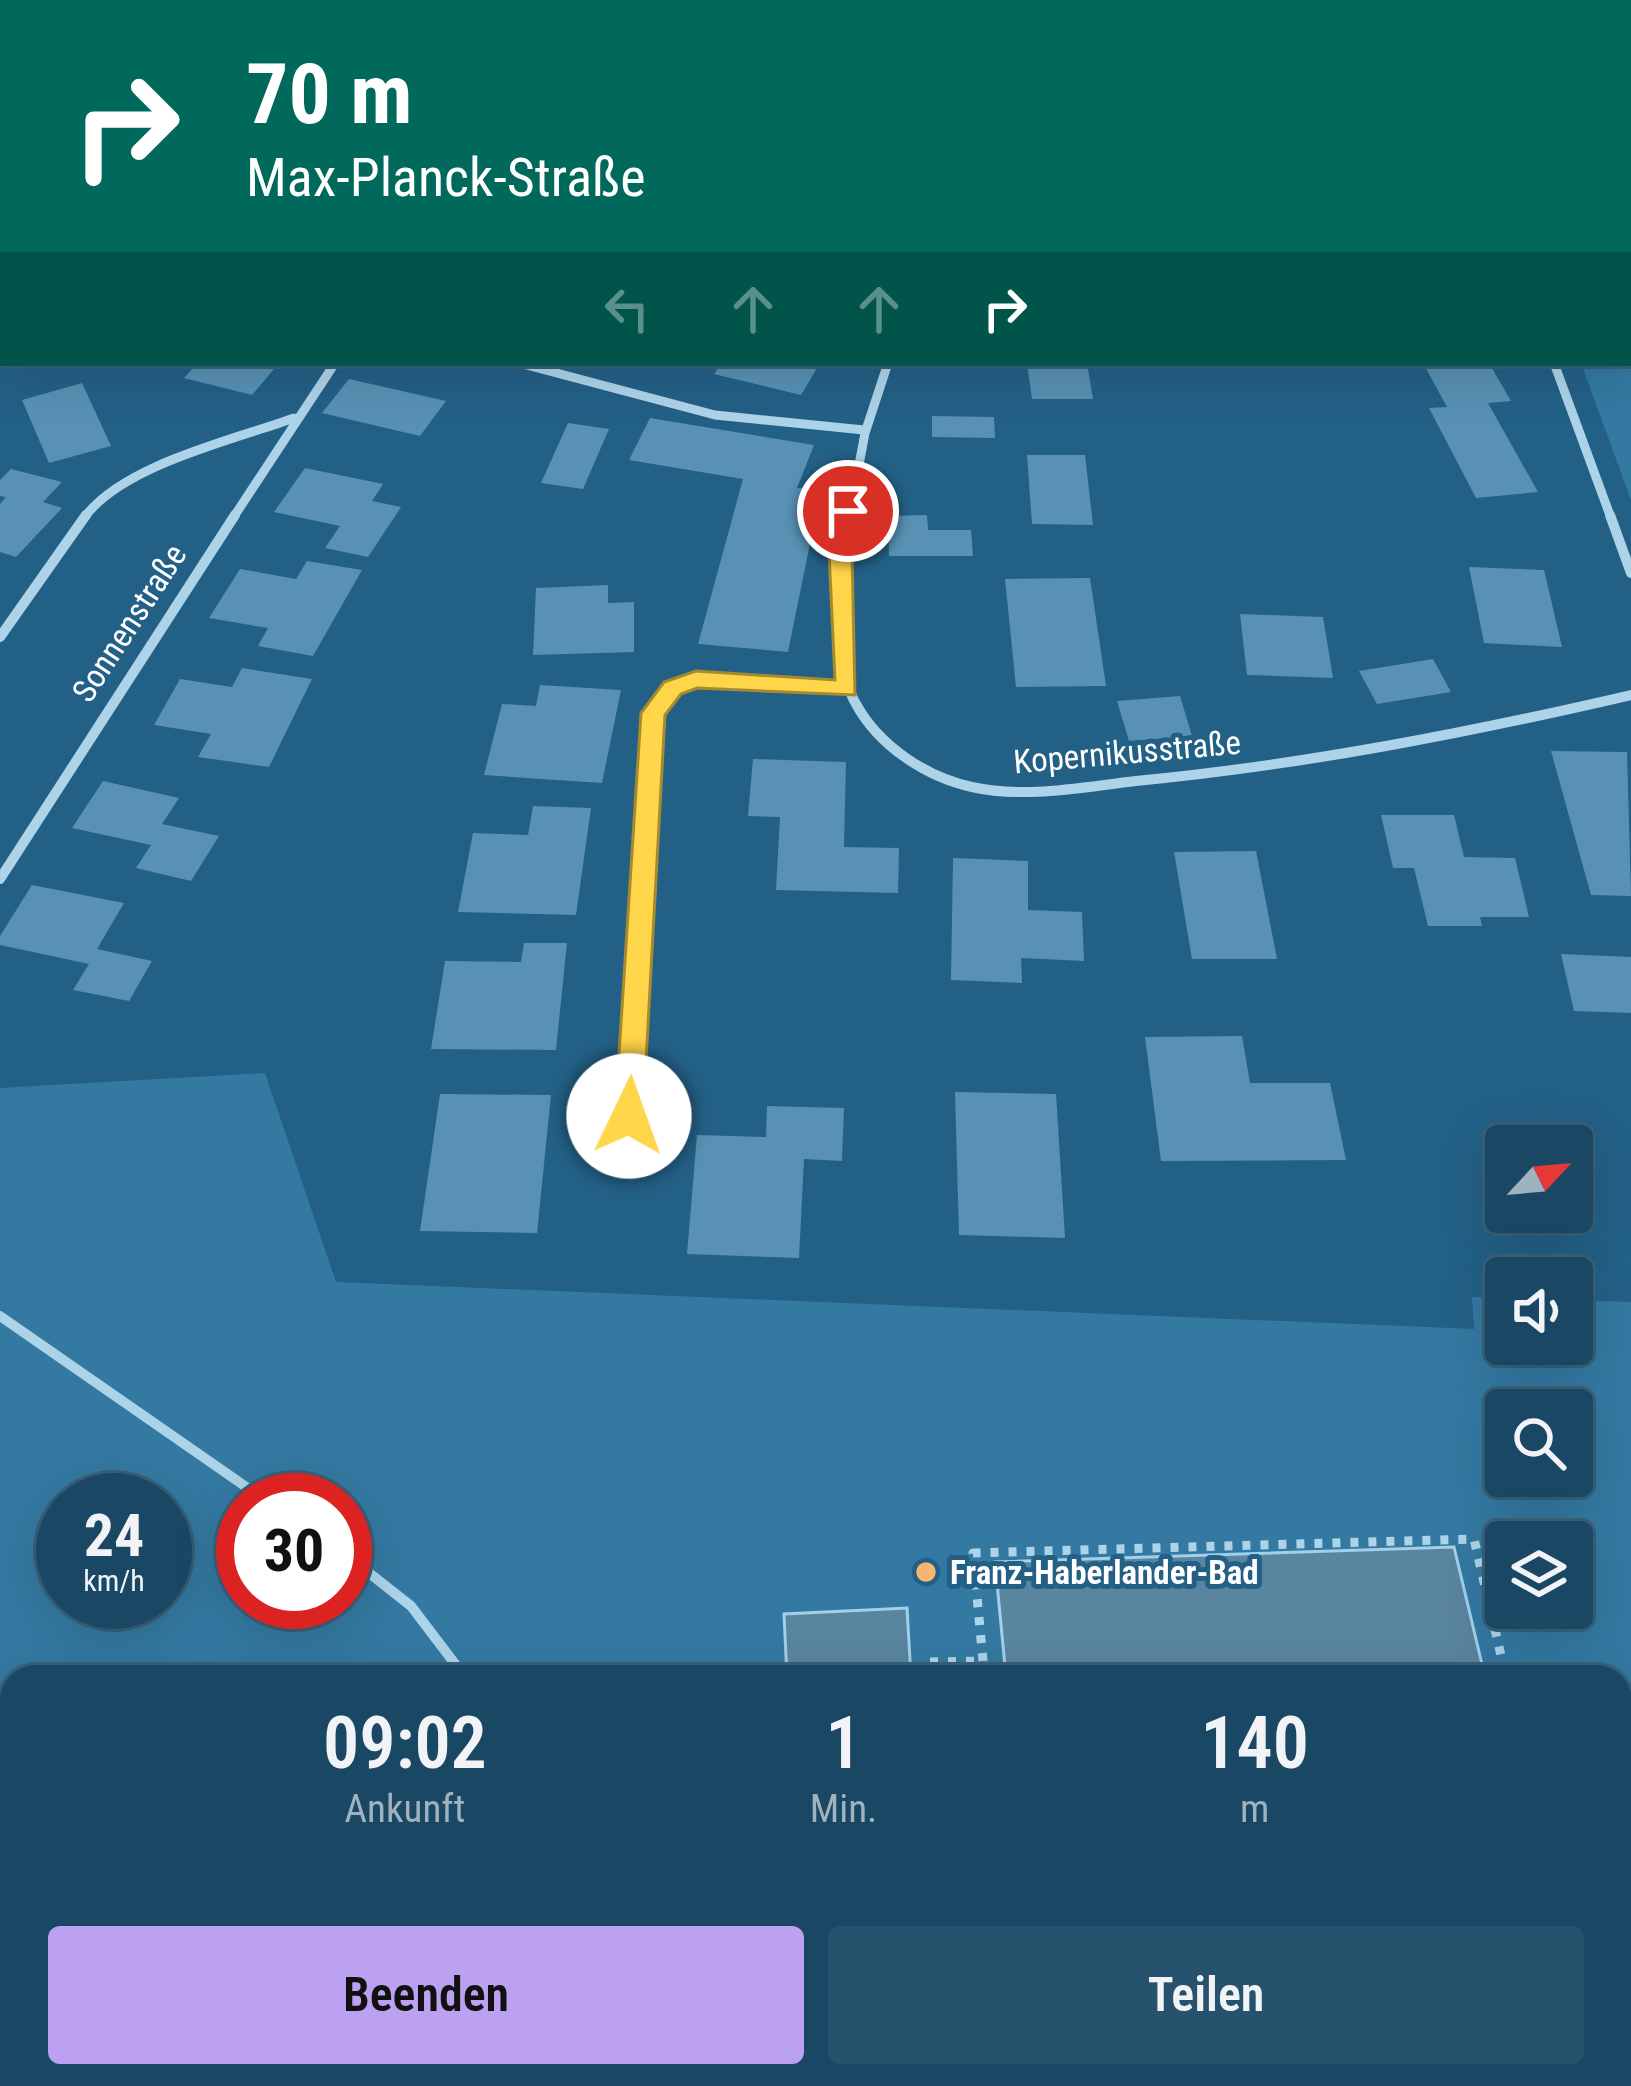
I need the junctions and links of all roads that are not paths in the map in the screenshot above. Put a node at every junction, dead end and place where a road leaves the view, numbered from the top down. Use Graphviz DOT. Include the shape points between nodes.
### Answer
graph roads {
  1 [pos="333,366"];
  2 [pos="530,366"];
  3 [pos="887,366"];
  4 [pos="1555,366"];
  5 [pos="295,418"];
  6 [pos="864,430"];
  7 [pos="1631,573"];
  8 [pos="0,637"];
  9 [pos="847,689"];
  10 [pos="1631,694"];
  11 [pos="4,857"];
  12 [pos="0,879"];
  13 [pos="629,1116"];
  14 [pos="0,1316"];
  15 [pos="226,1473"];
  16 [pos="372,1575"];
  17 [pos="456,1665"];
  1 -- 5 [label="street, Sonnenstraße"];
  2 -- 6 [label="street" via="716,415"];
  3 -- 6 [label="street"];
  4 -- 7 [label="street"];
  5 -- 8 [label="street" via="100,497"];
  5 -- 11 [label="street, Sonnenstraße"];
  6 -- 9 [label="street" via="841,552"];
  9 -- 10 [label="street, Kopernikusstraße" via="893,746 931,773 976,788 1025,791 1365,754"];
  9 -- 13 [label="street" via="696,680 673,688 653,713"];
  11 -- 12 [label="street, Sonnenstraße"];
  14 -- 15 [label="lane"];
  16 -- 17 [label="lane" via="411,1606"];
}
